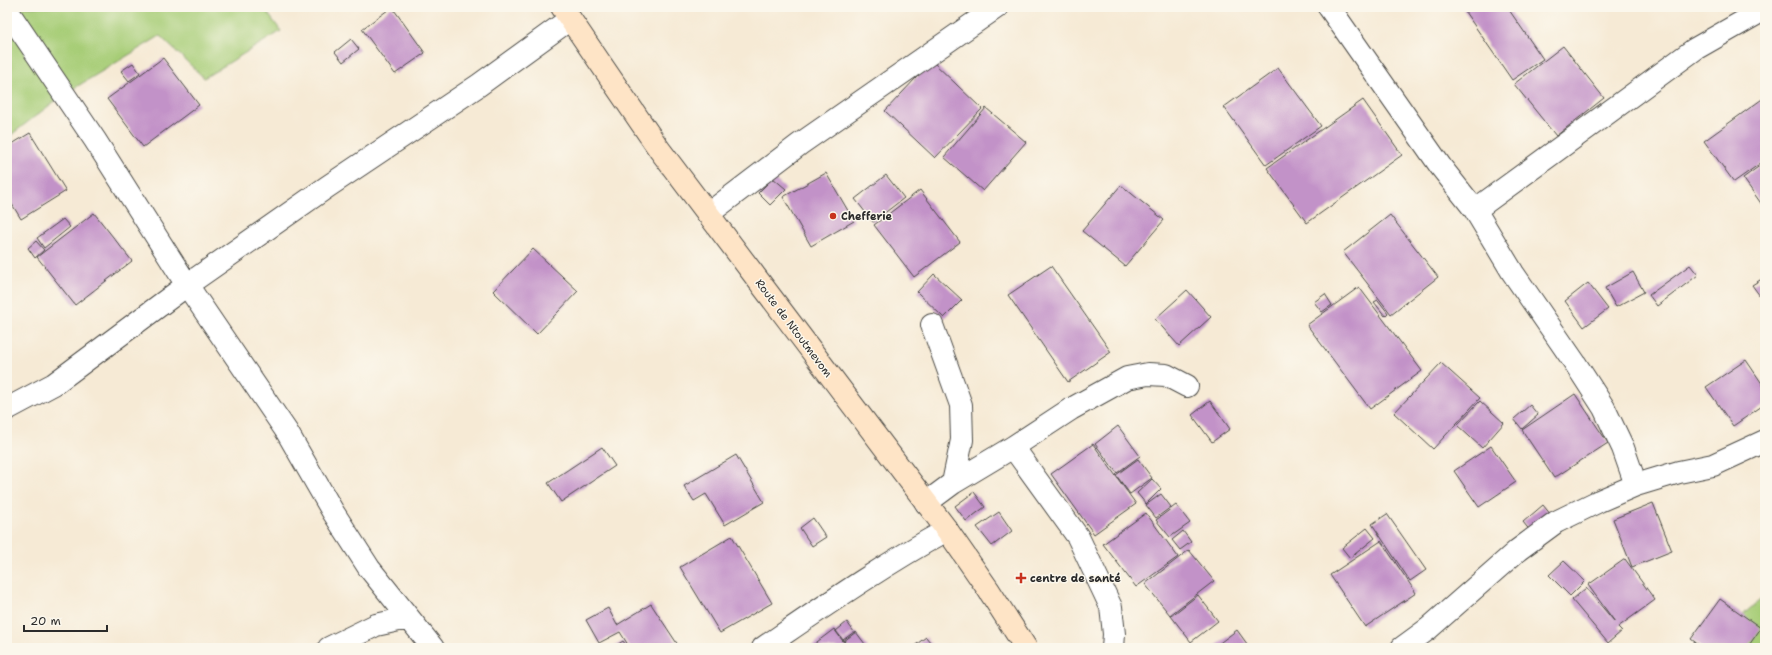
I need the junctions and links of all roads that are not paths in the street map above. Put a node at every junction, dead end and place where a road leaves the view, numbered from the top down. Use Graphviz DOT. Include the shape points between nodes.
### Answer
graph roads {
  1 [pos="997,7"];
  2 [pos="1329,7"];
  3 [pos="1765,9"];
  4 [pos="7,10"];
  5 [pos="566,13"];
  6 [pos="1475,210"];
  7 [pos="708,214"];
  8 [pos="187,285"];
  9 [pos="932,325"];
  10 [pos="1187,386"];
  11 [pos="7,409"];
  12 [pos="1765,442"];
  13 [pos="1013,447"];
  14 [pos="953,483"];
  15 [pos="1636,485"];
  16 [pos="926,503"];
  17 [pos="947,530"];
  18 [pos="408,618"];
  19 [pos="329,648"];
  20 [pos="433,648"];
  21 [pos="763,648"];
  22 [pos="1026,648"];
  23 [pos="1113,648"];
  24 [pos="1402,648"];
  1 -- 7 [label="street" via="800,144"];
  2 -- 6 [label="street" via="1441,167"];
  3 -- 6 [label="street" via="1695,49"];
  4 -- 8 [label="street" via="83,122"];
  5 -- 7 [label="street, Route de Ntoutmevom" via="659,149"];
  5 -- 8 [label="street" via="479,85"];
  6 -- 15 [label="street" via="1513,273 1604,408 1623,448"];
  7 -- 16 [label="street, Route de Ntoutmevom"];
  8 -- 11 [label="street" via="54,384"];
  8 -- 18 [label="street" via="287,432 368,568"];
  9 -- 14 [label="street" via="961,405 962,440"];
  10 -- 13 [label="street" via="1166,375 1148,374 1127,378 1071,408"];
  12 -- 15 [label="street" via="1714,465"];
  13 -- 14 [label="street"];
  13 -- 23 [label="street" via="1078,537 1111,607"];
  14 -- 16 [label="street"];
  15 -- 24 [label="street" via="1556,522 1512,555 1428,629"];
  16 -- 17 [label="street, Route de Ntoutmevom"];
  17 -- 21 [label="street" via="903,554"];
  17 -- 22 [label="street, Route de Ntoutmevom"];
  18 -- 19 [label="street" via="376,625"];
  18 -- 20 [label="street"];
}
